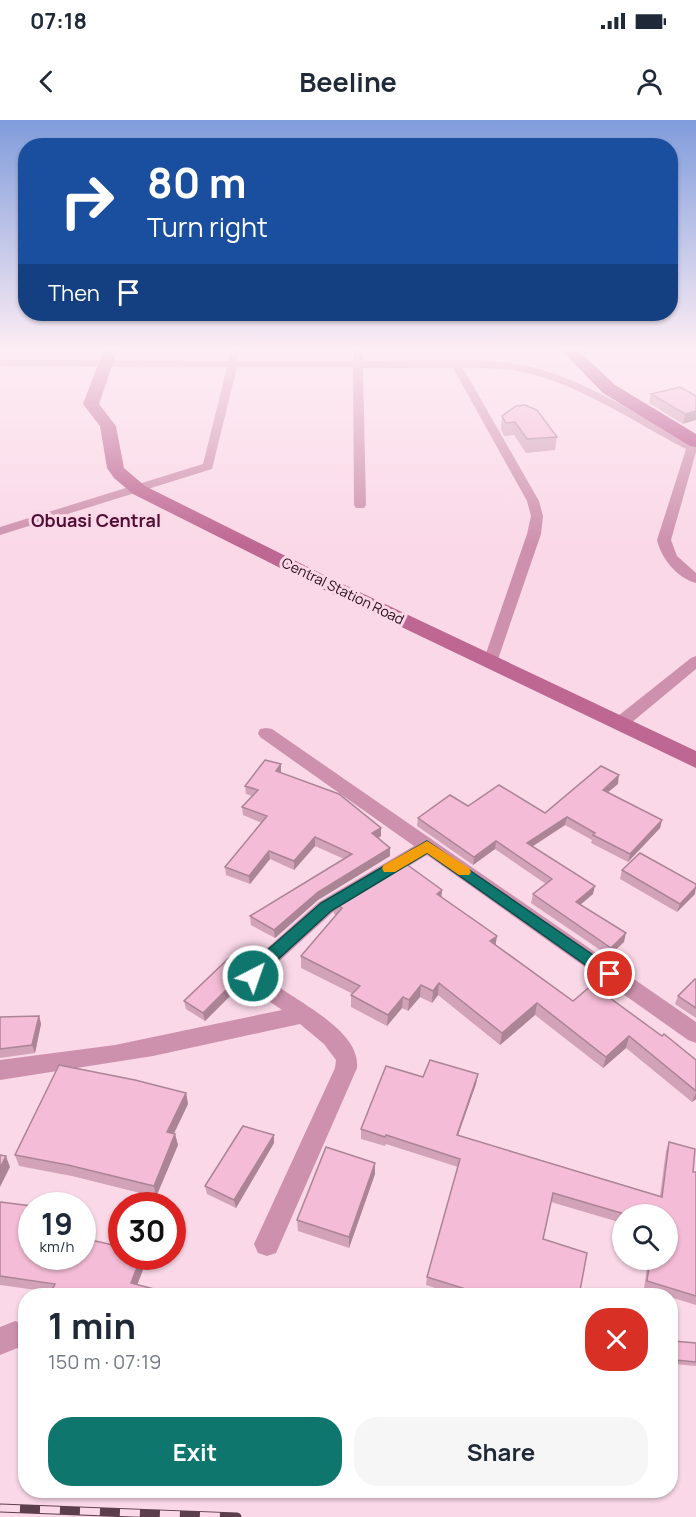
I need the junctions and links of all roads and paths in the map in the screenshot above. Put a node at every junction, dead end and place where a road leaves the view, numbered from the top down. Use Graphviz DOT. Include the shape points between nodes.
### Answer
graph roads {
  1 [pos="99,414"];
  2 [pos="222,414"];
  3 [pos="359,414"];
  4 [pos="484,414"];
  5 [pos="633,414"];
  6 [pos="648,414"];
  7 [pos="694,444"];
  8 [pos="139,490"];
  9 [pos="360,505"];
  10 [pos="0,531"];
  11 [pos="696,579"];
  12 [pos="696,661"];
  13 [pos="490,662"];
  14 [pos="618,724"];
  15 [pos="266,733"];
  16 [pos="696,760"];
  17 [pos="427,846"];
  18 [pos="304,1014"];
  19 [pos="696,1034"];
  20 [pos="0,1070"];
  21 [pos="267,1244"];
  1 -- 8 [label="street, Central Station Road" via="107,425 112,465"];
  2 -- 8 [label="street" via="208,466"];
  3 -- 9 [label="street"];
  4 -- 13 [label="street" via="533,501 537,516"];
  5 -- 7 [label="street"];
  6 -- 7 [label="main road"];
  7 -- 11 [label="street" via="664,540 670,558"];
  8 -- 10 [label="street"];
  8 -- 13 [label="street, Central Station Road"];
  12 -- 14 [label="street"];
  13 -- 14 [label="street, Central Station Road"];
  14 -- 16 [label="street, Central Station Road"];
  15 -- 17 [label="street"];
  17 -- 18 [label="street" via="326,907 255,970 255,981"];
  17 -- 19 [label="street"];
  18 -- 20 [label="street" via="187,1041 60,1064"];
  18 -- 21 [label="street" via="347,1059"];
}
